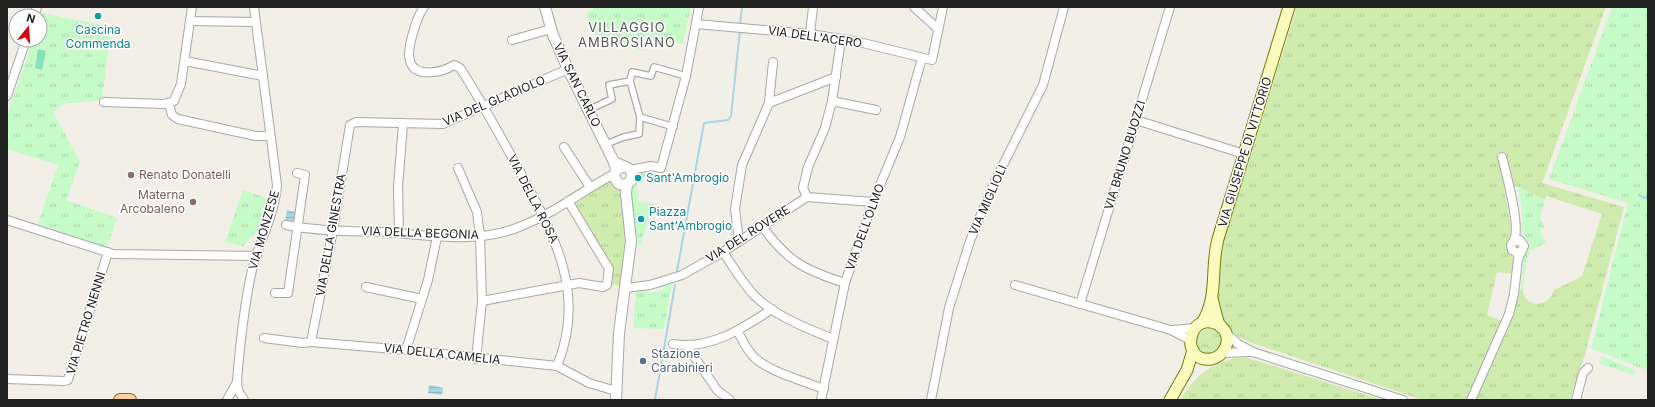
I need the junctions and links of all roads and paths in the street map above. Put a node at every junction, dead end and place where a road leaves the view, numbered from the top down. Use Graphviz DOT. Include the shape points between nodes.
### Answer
graph roads {
  1 [pos="192,7"];
  2 [pos="254,7"];
  3 [pos="423,7"];
  4 [pos="545,7"];
  5 [pos="699,7"];
  6 [pos="813,7"];
  7 [pos="914,7"];
  8 [pos="943,7"];
  9 [pos="1064,7"];
  10 [pos="1170,7"];
  11 [pos="1289,7"];
  12 [pos="190,21"];
  13 [pos="255,22"];
  14 [pos="696,24"];
  15 [pos="938,28"];
  16 [pos="551,29"];
  17 [pos="810,34"];
  18 [pos="512,40"];
  19 [pos="841,40"];
  20 [pos="23,48"];
  21 [pos="922,58"];
  22 [pos="185,61"];
  23 [pos="773,62"];
  24 [pos="568,69"];
  25 [pos="262,76"];
  26 [pos="686,76"];
  27 [pos="836,78"];
  28 [pos="630,82"];
  29 [pos="7,96"];
  30 [pos="832,101"];
  31 [pos="104,102"];
  32 [pos="769,103"];
  33 [pos="169,104"];
  34 [pos="484,105"];
  35 [pos="588,110"];
  36 [pos="876,110"];
  37 [pos="640,116"];
  38 [pos="1136,120"];
  39 [pos="403,124"];
  40 [pos="349,127"];
  41 [pos="674,127"];
  42 [pos="270,136"];
  43 [pos="606,144"];
  44 [pos="564,147"];
  45 [pos="1244,154"];
  46 [pos="1502,158"];
  47 [pos="458,168"];
  48 [pos="298,173"];
  49 [pos="623,176"];
  50 [pos="590,187"];
  51 [pos="807,197"];
  52 [pos="568,201"];
  53 [pos="873,202"];
  54 [pos="544,216"];
  55 [pos="7,220"];
  56 [pos="286,225"];
  57 [pos="762,226"];
  58 [pos="297,228"];
  59 [pos="333,230"];
  60 [pos="399,233"];
  61 [pos="480,236"];
  62 [pos="436,237"];
  63 [pos="739,241"];
  64 [pos="1518,241"];
  65 [pos="108,252"];
  66 [pos="723,252"];
  67 [pos="1517,252"];
  68 [pos="257,256"];
  69 [pos="845,283"];
  70 [pos="566,285"];
  71 [pos="1015,285"];
  72 [pos="366,287"];
  73 [pos="625,288"];
  74 [pos="275,293"];
  75 [pos="422,299"];
  76 [pos="1212,300"];
  77 [pos="482,301"];
  78 [pos="1080,304"];
  79 [pos="772,309"];
  80 [pos="1198,326"];
  81 [pos="1171,330"];
  82 [pos="1223,330"];
  83 [pos="738,332"];
  84 [pos="264,338"];
  85 [pos="833,339"];
  86 [pos="311,342"];
  87 [pos="673,344"];
  88 [pos="1191,345"];
  89 [pos="687,346"];
  90 [pos="406,350"];
  91 [pos="1253,352"];
  92 [pos="1222,353"];
  93 [pos="476,359"];
  94 [pos="1206,359"];
  95 [pos="557,366"];
  96 [pos="1588,368"];
  97 [pos="1187,370"];
  98 [pos="7,379"];
  99 [pos="237,381"];
  100 [pos="824,389"];
  101 [pos="616,396"];
  102 [pos="120,400"];
  103 [pos="130,400"];
  104 [pos="227,400"];
  105 [pos="244,400"];
  106 [pos="730,400"];
  107 [pos="821,400"];
  108 [pos="931,400"];
  109 [pos="1170,400"];
  110 [pos="1403,400"];
  111 [pos="1471,400"];
  112 [pos="1576,400"];
  1 -- 12 [label="street"];
  2 -- 13 [label="street, VIA MONZESE"];
  3 -- 34 [label="street, VIA DELLA ROSA" via="411,43 411,64 421,71 432,73 443,72 454,65 458,66"];
  4 -- 16 [label="street, VIA SAN CARLO"];
  5 -- 14 [label="street"];
  6 -- 17 [label="street"];
  7 -- 15 [label="street"];
  8 -- 15 [label="street"];
  9 -- 108 [label="street, VIA MIGLIOLI" via="1043,85 995,180 970,241 949,308"];
  10 -- 38 [label="street, VIA BRUNO BUOZZI"];
  11 -- 45 [label="main road, VIA GIUSEPPE DI VITTORIO"];
  12 -- 13 [label="street"];
  12 -- 22 [label="street"];
  13 -- 25 [label="street, VIA MONZESE"];
  14 -- 17 [label="street, VIA DELL'ACERO"];
  14 -- 26 [label="street"];
  15 -- 21 [label="street, VIA DELL'ACERO" via="932,60"];
  16 -- 18 [label="street"];
  16 -- 24 [label="street, VIA SAN CARLO"];
  17 -- 19 [label="street, VIA DELL'ACERO"];
  19 -- 21 [label="street, VIA DELL'ACERO"];
  19 -- 27 [label="street"];
  20 -- 29 [label="street"];
  21 -- 53 [label="street, VIA DELL'OLMO" via="900,137"];
  22 -- 25 [label="street"];
  22 -- 33 [label="street" via="178,93"];
  23 -- 32 [label="street"];
  24 -- 34 [label="street, VIA DEL GLADIOLO"];
  24 -- 35 [label="street, VIA SAN CARLO"];
  25 -- 42 [label="street, VIA MONZESE"];
  26 -- 28 [label="street" via="654,67 651,76 632,72"];
  26 -- 41 [label="street"];
  27 -- 30 [label="street"];
  27 -- 32 [label="street"];
  28 -- 35 [label="street" via="609,85 612,99"];
  28 -- 37 [label="street"];
  30 -- 36 [label="street"];
  30 -- 51 [label="street" via="825,128 808,167 803,188"];
  31 -- 33 [label="street"];
  32 -- 63 [label="street" via="742,165 735,209"];
  33 -- 42 [label="street" via="172,115 180,120 256,136"];
  34 -- 39 [label="street, VIA DEL GLADIOLO" via="442,124"];
  34 -- 54 [label="street, VIA DELLA ROSA"];
  35 -- 43 [label="street, VIA SAN CARLO"];
  37 -- 41 [label="street"];
  37 -- 43 [label="street" via="639,134"];
  38 -- 45 [label="street"];
  38 -- 78 [label="street, VIA BRUNO BUOZZI"];
  39 -- 40 [label="street, VIA DEL GLADIOLO" via="354,122"];
  39 -- 60 [label="street" via="398,187"];
  40 -- 59 [label="street, VIA DELLA GINESTRA"];
  41 -- 49 [label="street" via="661,168 651,166"];
  42 -- 68 [label="street, VIA MONZESE" via="276,192"];
  43 -- 49 [label="street, VIA SAN CARLO"];
  44 -- 50 [label="street"];
  45 -- 76 [label="main road, VIA GIUSEPPE DI VITTORIO" via="1217,244"];
  46 -- 64 [label="street"];
  47 -- 61 [label="street" via="477,212"];
  48 -- 58 [label="street" via="305,174"];
  49 -- 50 [label="street, VIA DELLA BEGONIA" via="604,180"];
  49 -- 73 [label="street, VIA SAN CARLO" via="631,242"];
  50 -- 52 [label="street, VIA DELLA BEGONIA"];
  51 -- 53 [label="street"];
  51 -- 57 [label="street, VIA DEL ROVERE"];
  52 -- 54 [label="street, VIA DELLA BEGONIA"];
  52 -- 70 [label="street" via="610,274 606,287 587,284"];
  53 -- 69 [label="street, VIA DELL'OLMO"];
  54 -- 61 [label="street, VIA DELLA BEGONIA" via="518,228"];
  54 -- 70 [label="street, VIA DELLA ROSA" via="560,252"];
  55 -- 65 [label="street"];
  56 -- 58 [label="street, VIA DELLA BEGONIA"];
  57 -- 63 [label="street, VIA DEL ROVERE"];
  57 -- 69 [label="street" via="776,246 793,260 819,274"];
  58 -- 59 [label="street, VIA DELLA BEGONIA"];
  58 -- 74 [label="street" via="288,293"];
  59 -- 60 [label="street, VIA DELLA BEGONIA"];
  59 -- 86 [label="street, VIA DELLA GINESTRA"];
  60 -- 62 [label="street, VIA DELLA BEGONIA"];
  61 -- 62 [label="street, VIA DELLA BEGONIA"];
  61 -- 77 [label="street"];
  62 -- 75 [label="street"];
  63 -- 66 [label="street, VIA DEL ROVERE"];
  64 -- 67 [label="street" via="1524,246"];
  64 -- 67 [label="street" via="1511,245"];
  65 -- 68 [label="street"];
  65 -- 98 [label="street, VIA PIETRO NENNI" via="68,380"];
  66 -- 73 [label="street, VIA DEL ROVERE" via="666,281"];
  66 -- 79 [label="street" via="752,293"];
  67 -- 111 [label="street" via="1516,283 1509,314"];
  68 -- 99 [label="street, VIA MONZESE" via="247,296"];
  69 -- 85 [label="street, VIA DELL'OLMO"];
  70 -- 77 [label="street"];
  70 -- 95 [label="street, VIA DELLA ROSA" via="567,330 565,348"];
  71 -- 78 [label="street"];
  72 -- 75 [label="street"];
  73 -- 101 [label="street, VIA SAN CARLO"];
  75 -- 90 [label="street"];
  76 -- 80 [label="main road, VIA GIUSEPPE DI VITTORIO"];
  76 -- 82 [label="main road, VIA GIUSEPPE DI VITTORIO"];
  77 -- 93 [label="street"];
  78 -- 81 [label="street"];
  79 -- 83 [label="street"];
  79 -- 85 [label="street"];
  80 -- 81 [label="street"];
  80 -- 82 [label="main road" via="1213,322"];
  80 -- 88 [label="main road, VIA GIUSEPPE DI VITTORIO"];
  81 -- 88 [label="street"];
  82 -- 91 [label="street" via="1238,344"];
  82 -- 92 [label="main road, VIA GIUSEPPE DI VITTORIO" via="1227,345"];
  83 -- 89 [label="street"];
  83 -- 100 [label="street" via="745,346 757,360"];
  84 -- 86 [label="street, VIA DELLA CAMELIA"];
  85 -- 100 [label="street, VIA DELL'OLMO"];
  86 -- 90 [label="street, VIA DELLA CAMELIA"];
  87 -- 89 [label="street"];
  88 -- 94 [label="main road" via="1198,355"];
  88 -- 97 [label="main road, VIA GIUSEPPE DI VITTORIO"];
  89 -- 106 [label="street" via="715,388"];
  90 -- 93 [label="street, VIA DELLA CAMELIA"];
  91 -- 92 [label="street"];
  91 -- 110 [label="street"];
  92 -- 94 [label="main road"];
  93 -- 95 [label="street, VIA DELLA CAMELIA"];
  94 -- 97 [label="main road"];
  95 -- 101 [label="street, VIA DELLA CAMELIA"];
  96 -- 112 [label="street" via="1583,373"];
  97 -- 109 [label="main road, VIA GIUSEPPE DI VITTORIO"];
  99 -- 104 [label="street"];
  99 -- 105 [label="street" via="238,390"];
  100 -- 107 [label="street, VIA DELL'OLMO"];
  102 -- 103 [label="main road"];
}
